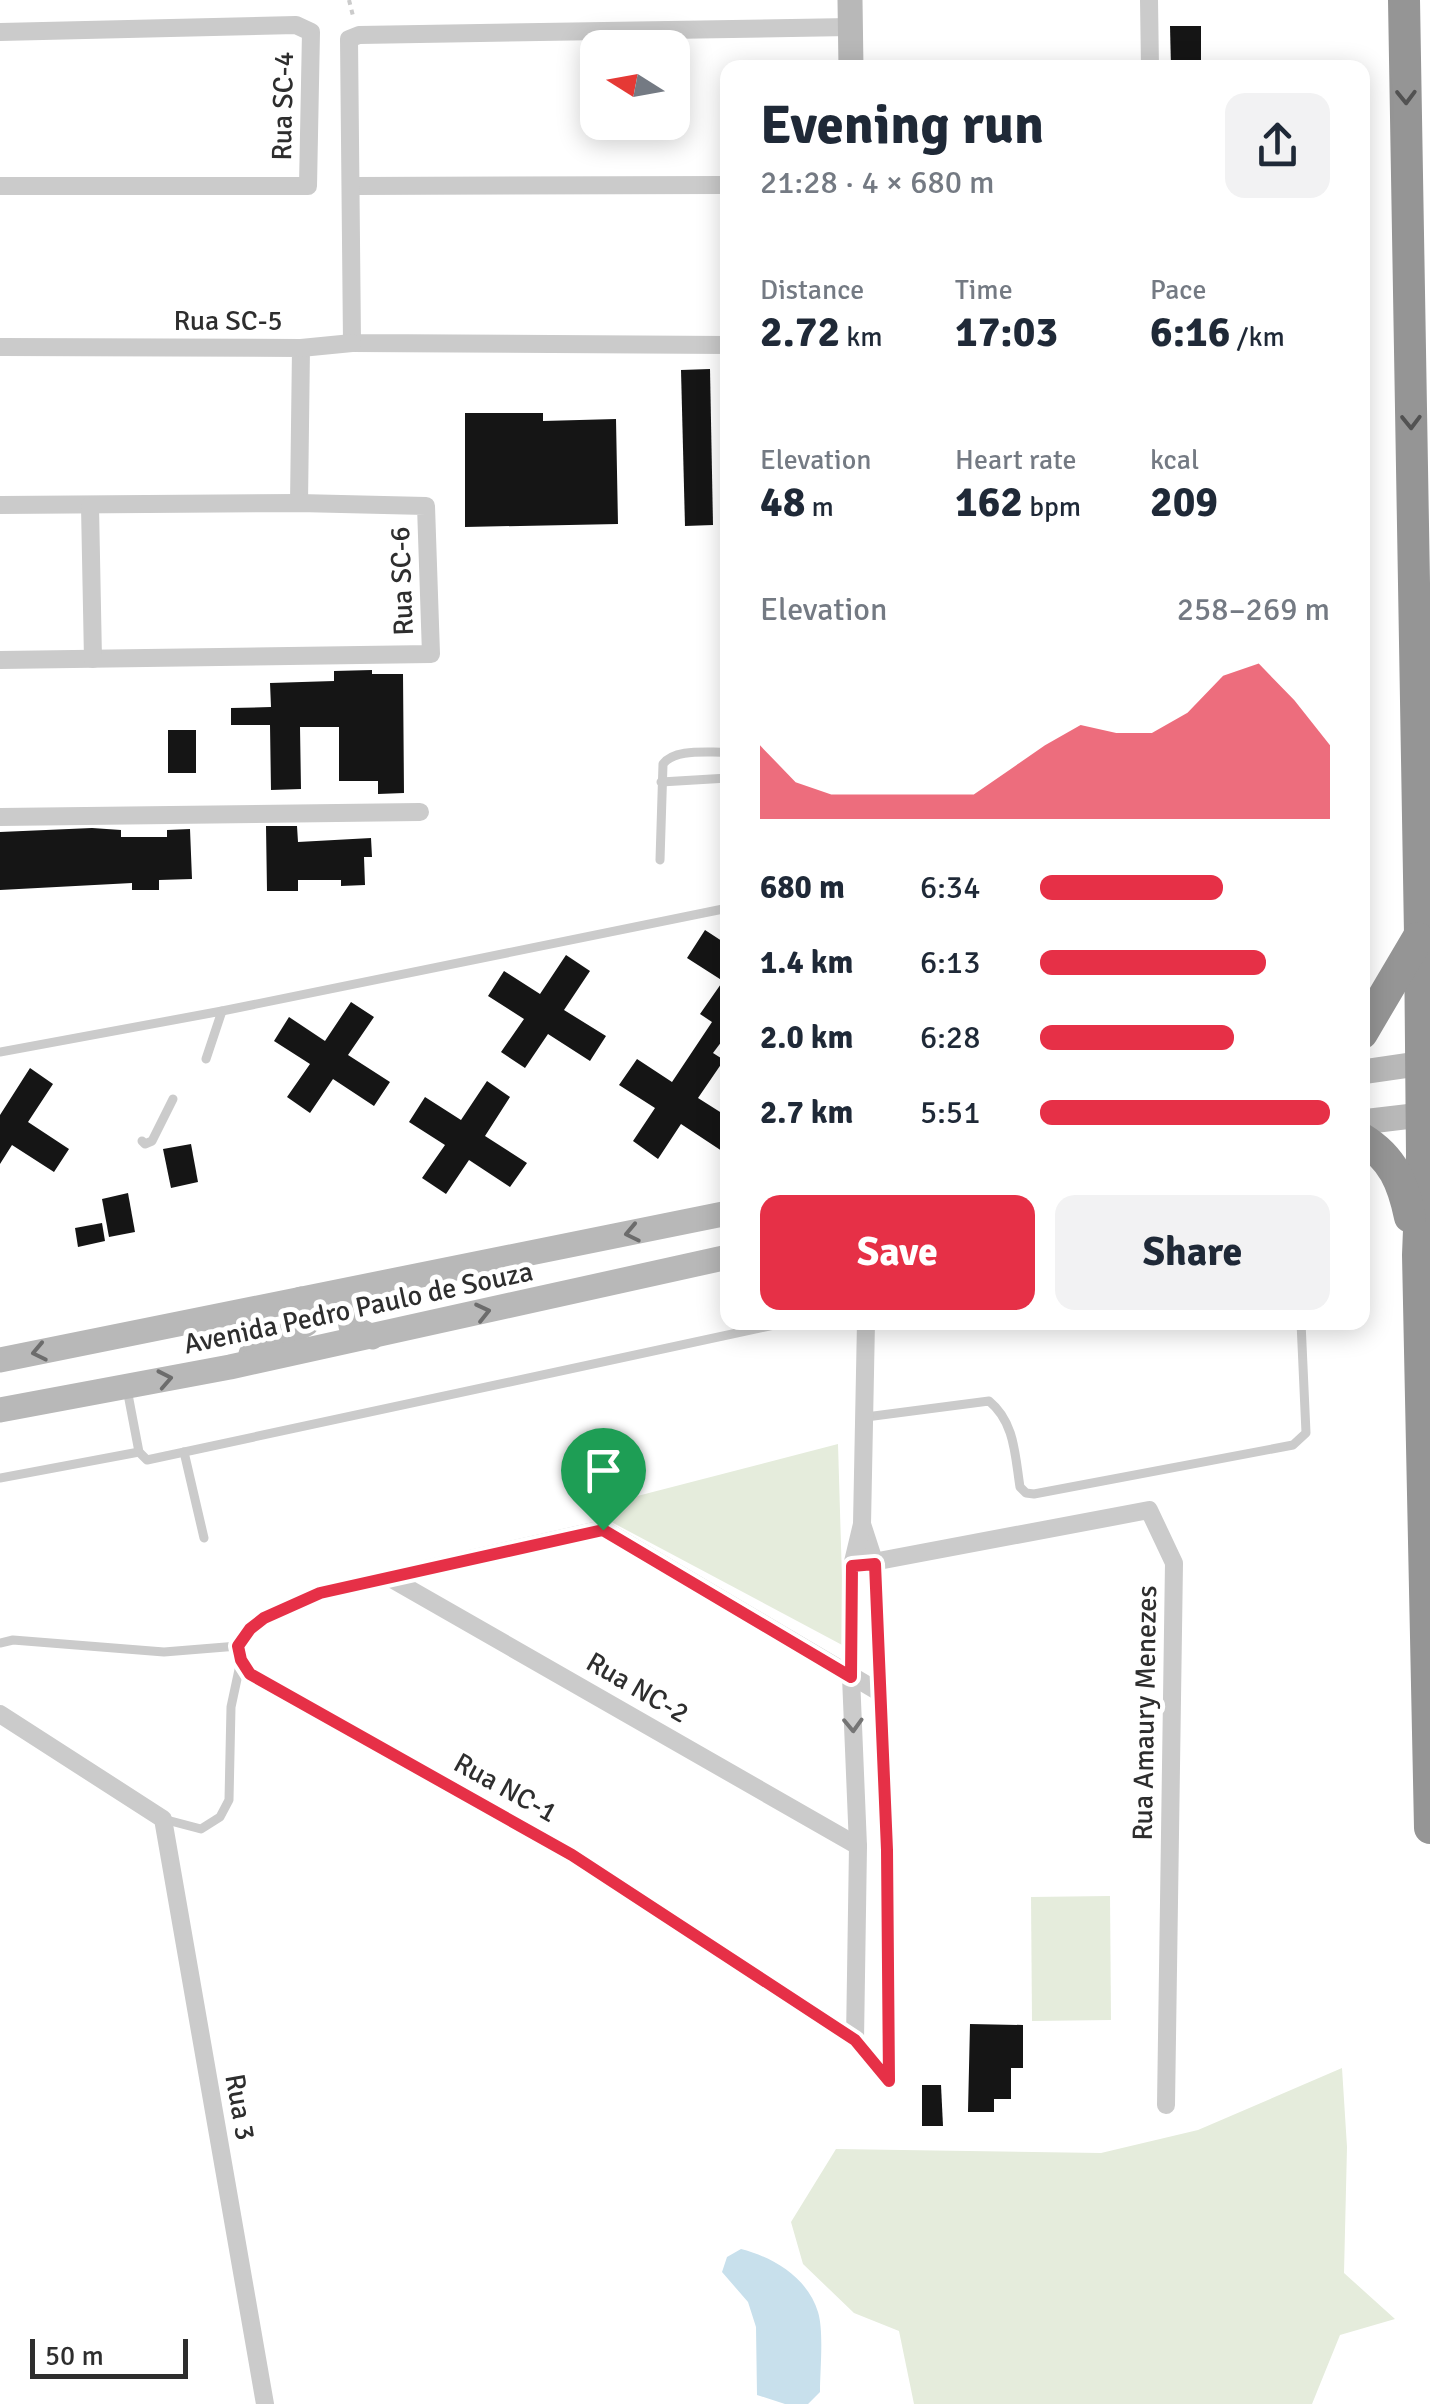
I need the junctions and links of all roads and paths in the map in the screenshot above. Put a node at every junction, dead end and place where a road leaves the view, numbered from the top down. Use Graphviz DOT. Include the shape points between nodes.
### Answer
graph roads {
  1 [pos="850,0"];
  2 [pos="1149,0"];
  3 [pos="1404,0"];
  4 [pos="850,27"];
  5 [pos="0,32"];
  6 [pos="850,60"];
  7 [pos="1150,60"];
  8 [pos="720,185"];
  9 [pos="0,186"];
  10 [pos="353,186"];
  11 [pos="352,343"];
  12 [pos="720,346"];
  13 [pos="0,347"];
  14 [pos="301,348"];
  15 [pos="299,503"];
  16 [pos="0,506"];
  17 [pos="90,506"];
  18 [pos="93,658"];
  19 [pos="0,660"];
  20 [pos="720,753"];
  21 [pos="720,778"];
  22 [pos="661,782"];
  23 [pos="420,812"];
  24 [pos="0,817"];
  25 [pos="660,860"];
  26 [pos="720,910"];
  27 [pos="1420,934"];
  28 [pos="222,1011"];
  29 [pos="1370,1021"];
  30 [pos="0,1052"];
  31 [pos="206,1059"];
  32 [pos="1425,1062"];
  33 [pos="1370,1071"];
  34 [pos="173,1099"];
  35 [pos="1425,1114"];
  36 [pos="1370,1121"];
  37 [pos="142,1142"];
  38 [pos="1370,1144"];
  39 [pos="720,1216"];
  40 [pos="1418,1254"];
  41 [pos="720,1259"];
  42 [pos="401,1281"];
  43 [pos="301,1298"];
  44 [pos="751,1330"];
  45 [pos="866,1330"];
  46 [pos="1301,1330"];
  47 [pos="372,1337"];
  48 [pos="0,1360"];
  49 [pos="230,1367"];
  50 [pos="127,1386"];
  51 [pos="0,1410"];
  52 [pos="863,1418"];
  53 [pos="139,1452"];
  54 [pos="184,1452"];
  55 [pos="0,1478"];
  56 [pos="862,1524"];
  57 [pos="204,1538"];
  58 [pos="875,1564"];
  59 [pos="852,1566"];
  60 [pos="390,1578"];
  61 [pos="0,1643"];
  62 [pos="239,1653"];
  63 [pos="851,1677"];
  64 [pos="878,1692"];
  65 [pos="0,1714"];
  66 [pos="163,1819"];
  67 [pos="1430,1828"];
  68 [pos="858,1846"];
  69 [pos="855,2040"];
  70 [pos="1166,2105"];
  71 [pos="265,2404"];
  1 -- 4 [label="main road"];
  2 -- 7 [label="street"];
  3 -- 27 [label="highway, one-way"];
  4 -- 6 [label="main road"];
  4 -- 10 [label="street" via="359,35 349,39"];
  5 -- 9 [label="street, Rua SC-4" via="296,25 311,32 308,186"];
  8 -- 10 [label="street"];
  10 -- 11 [label="street"];
  11 -- 12 [label="street"];
  11 -- 14 [label="street"];
  13 -- 14 [label="street, Rua SC-5"];
  14 -- 15 [label="street, Rua SC-5"];
  15 -- 17 [label="street, Rua SC-6"];
  15 -- 18 [label="street, Rua SC-6" via="426,506 431,654"];
  16 -- 17 [label="street, Rua SC-6"];
  17 -- 18 [label="street"];
  18 -- 19 [label="street, Rua SC-6"];
  20 -- 22 [label="lane" via="667,758"];
  21 -- 22 [label="lane"];
  22 -- 25 [label="lane"];
  23 -- 24 [label="street"];
  26 -- 28 [label="lane"];
  27 -- 29 [label="highway"];
  27 -- 32 [label="highway"];
  28 -- 30 [label="lane"];
  28 -- 31 [label="lane"];
  32 -- 33 [label="main road"];
  32 -- 35 [label="highway"];
  34 -- 37 [label="lane" via="152,1141"];
  35 -- 36 [label="main road"];
  35 -- 40 [label="highway"];
  38 -- 40 [label="highway" via="1382,1151 1404,1186"];
  39 -- 42 [label="main road, Avenida Pedro Paulo de Souza, one-way"];
  40 -- 67 [label="highway"];
  47 -- 41 [label="main road, Avenida Pedro Paulo de Souza, one-way"];
  42 -- 43 [label="main road, Avenida Pedro Paulo de Souza"];
  42 -- 47 [label="main road" via="391,1292 354,1304 350,1326"];
  43 -- 48 [label="main road, Avenida Pedro Paulo de Souza, one-way"];
  43 -- 49 [label="main road" via="306,1324"];
  44 -- 54 [label="lane"];
  45 -- 52 [label="street"];
  46 -- 52 [label="lane" via="1306,1433 1293,1445 1034,1494 1020,1488 1010,1429 989,1401"];
  47 -- 49 [label="main road, Avenida Pedro Paulo de Souza"];
  50 -- 49 [label="main road, Avenida Pedro Paulo de Souza, one-way"];
  50 -- 51 [label="main road, Avenida Pedro Paulo de Souza"];
  50 -- 53 [label="lane"];
  52 -- 56 [label="street"];
  53 -- 54 [label="lane" via="147,1460"];
  53 -- 55 [label="lane"];
  54 -- 57 [label="lane"];
  56 -- 58 [label="street"];
  56 -- 59 [label="street"];
  58 -- 59 [label="street, Rua Amaury Menezes"];
  58 -- 64 [label="street"];
  58 -- 70 [label="street, Rua Amaury Menezes" via="1149,1510 1174,1563"];
  59 -- 63 [label="street"];
  60 -- 62 [label="street" via="320,1593 264,1618"];
  60 -- 63 [label="street" via="603,1530"];
  60 -- 68 [label="street, Rua NC-2"];
  61 -- 62 [label="lane"];
  62 -- 66 [label="lane" via="229,1800 220,1817 201,1829"];
  62 -- 69 [label="street, Rua NC-1" via="250,1674 572,1855"];
  63 -- 64 [label="street"];
  63 -- 68 [label="street, one-way"];
  64 -- 69 [label="street, Rua NC-1" via="889,2081"];
  65 -- 66 [label="street"];
  66 -- 71 [label="street, Rua 3"];
  68 -- 69 [label="street"];
}
